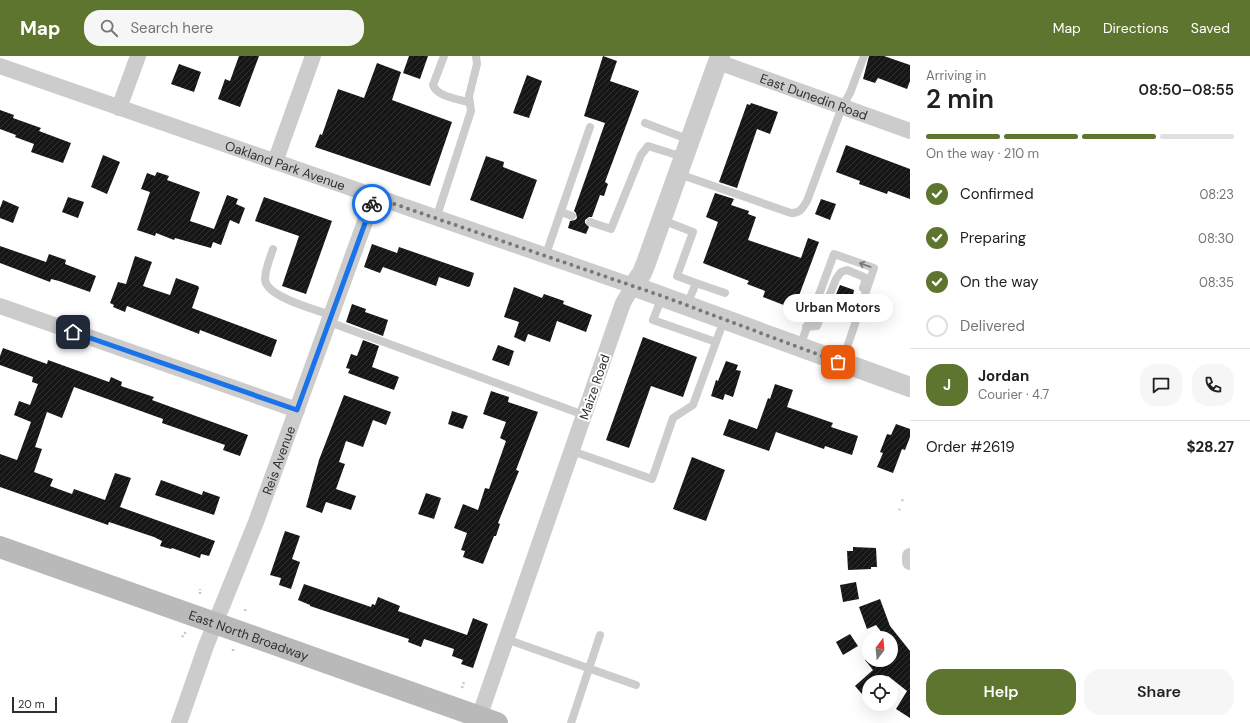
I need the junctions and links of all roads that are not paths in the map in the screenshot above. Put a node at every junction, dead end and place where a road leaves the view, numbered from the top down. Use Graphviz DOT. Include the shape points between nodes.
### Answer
graph roads {
  1 [pos="138,56"];
  2 [pos="313,56"];
  3 [pos="444,56"];
  4 [pos="476,56"];
  5 [pos="864,56"];
  6 [pos="719,59"];
  7 [pos="0,66"];
  8 [pos="470,103"];
  9 [pos="842,107"];
  10 [pos="119,108"];
  11 [pos="645,123"];
  12 [pos="590,127"];
  13 [pos="910,131"];
  14 [pos="685,158"];
  15 [pos="275,162"];
  16 [pos="374,197"];
  17 [pos="561,212"];
  18 [pos="572,216"];
  19 [pos="436,219"];
  20 [pos="662,220"];
  21 [pos="590,222"];
  22 [pos="273,249"];
  23 [pos="545,256"];
  24 [pos="696,283"];
  25 [pos="633,286"];
  26 [pos="725,293"];
  27 [pos="662,296"];
  28 [pos="687,305"];
  29 [pos="0,306"];
  30 [pos="725,318"];
  31 [pos="330,319"];
  32 [pos="856,322"];
  33 [pos="806,327"];
  34 [pos="716,342"];
  35 [pos="800,346"];
  36 [pos="842,363"];
  37 [pos="910,386"];
  38 [pos="297,410"];
  39 [pos="584,415"];
  40 [pos="572,451"];
  41 [pos="0,547"];
  42 [pos="910,556"];
  43 [pos="910,562"];
  44 [pos="214,624"];
  45 [pos="600,635"];
  46 [pos="506,639"];
  47 [pos="589,669"];
  48 [pos="636,686"];
  49 [pos="484,721"];
  50 [pos="179,723"];
  51 [pos="571,723"];
  1 -- 10 [label="street"];
  2 -- 15 [label="street"];
  3 -- 8 [label="lane" via="433,85 435,89"];
  4 -- 8 [label="lane" via="477,64 470,89"];
  5 -- 9 [label="lane"];
  6 -- 9 [label="street, East Dunedin Road"];
  6 -- 14 [label="street, Maize Road"];
  7 -- 10 [label="street, Oakland Park Avenue"];
  8 -- 19 [label="lane" via="471,111"];
  9 -- 13 [label="street, East Dunedin Road"];
  9 -- 14 [label="lane" via="807,201 797,213 791,213"];
  10 -- 15 [label="street, Oakland Park Avenue"];
  11 -- 14 [label="lane"];
  12 -- 17 [label="lane"];
  14 -- 20 [label="street, Maize Road"];
  14 -- 21 [label="lane" via="648,146 611,229"];
  15 -- 16 [label="street, Oakland Park Avenue"];
  16 -- 19 [label="street, Oakland Park Avenue"];
  16 -- 31 [label="street, Reis Avenue"];
  17 -- 18 [label="lane"];
  17 -- 23 [label="lane"];
  19 -- 23 [label="street, Oakland Park Avenue"];
  20 -- 24 [label="lane" via="693,232 677,276"];
  20 -- 25 [label="street, Maize Road" via="642,273"];
  22 -- 31 [label="lane" via="265,279 267,287 275,294"];
  23 -- 25 [label="street, Oakland Park Avenue"];
  24 -- 26 [label="lane"];
  24 -- 28 [label="lane"];
  25 -- 27 [label="street, Oakland Park Avenue"];
  25 -- 39 [label="street, Maize Road" via="624,303"];
  27 -- 28 [label="street, Oakland Park Avenue"];
  27 -- 34 [label="lane" via="653,320"];
  28 -- 30 [label="street, Oakland Park Avenue"];
  29 -- 38 [label="street"];
  30 -- 34 [label="lane"];
  30 -- 35 [label="street, Oakland Park Avenue"];
  31 -- 38 [label="street, Reis Avenue"];
  31 -- 39 [label="lane"];
  32 -- 33 [label="lane" via="855,317 866,282 864,277 847,270 841,272 836,279 818,326"];
  32 -- 33 [label="lane, one-way" via="874,268 834,254"];
  32 -- 36 [label="lane"];
  33 -- 35 [label="lane"];
  34 -- 40 [label="lane" via="693,405 673,418 652,479"];
  35 -- 36 [label="street, Oakland Park Avenue"];
  36 -- 37 [label="street, Oakland Park Avenue"];
  38 -- 44 [label="street, Reis Avenue" via="256,522"];
  39 -- 40 [label="street, Maize Road"];
  40 -- 46 [label="street, Maize Road"];
  41 -- 44 [label="main road, East North Broadway"];
  42 -- 43 [label="street"];
  44 -- 49 [label="main road, East North Broadway"];
  44 -- 50 [label="street, Reis Avenue"];
  45 -- 47 [label="lane"];
  46 -- 47 [label="lane"];
  46 -- 49 [label="street, Maize Road"];
  47 -- 48 [label="lane"];
  47 -- 51 [label="lane"];
}
